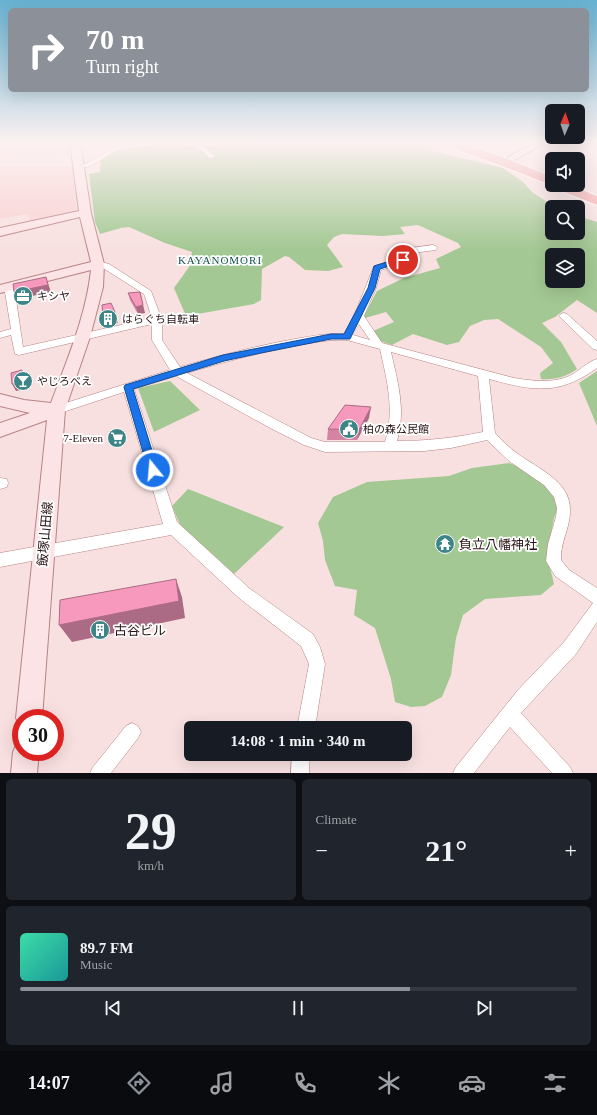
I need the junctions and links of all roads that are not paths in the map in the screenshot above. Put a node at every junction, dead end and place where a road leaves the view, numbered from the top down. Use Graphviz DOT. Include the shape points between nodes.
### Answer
graph roads {
  1 [pos="80,178"];
  2 [pos="576,192"];
  3 [pos="597,201"];
  4 [pos="85,213"];
  5 [pos="0,232"];
  6 [pos="433,248"];
  7 [pos="98,264"];
  8 [pos="4,287"];
  9 [pos="358,316"];
  10 [pos="564,316"];
  11 [pos="157,320"];
  12 [pos="16,331"];
  13 [pos="0,335"];
  14 [pos="83,337"];
  15 [pos="347,337"];
  16 [pos="382,346"];
  17 [pos="597,347"];
  18 [pos="597,363"];
  19 [pos="177,372"];
  20 [pos="483,373"];
  21 [pos="128,387"];
  22 [pos="0,400"];
  23 [pos="57,410"];
  24 [pos="0,430"];
  25 [pos="490,436"];
  26 [pos="389,446"];
  27 [pos="174,528"];
  28 [pos="43,552"];
  29 [pos="0,560"];
  30 [pos="597,597"];
  31 [pos="597,609"];
  32 [pos="30,709"];
  33 [pos="510,714"];
  34 [pos="307,721"];
  35 [pos="132,732"];
  36 [pos="25,761"];
  37 [pos="301,761"];
  38 [pos="24,773"];
  39 [pos="100,773"];
  40 [pos="300,773"];
  41 [pos="462,773"];
  42 [pos="564,773"];
  1 -- 4 [label="street, 飯塚山田線"];
  2 -- 3 [label="highway"];
  4 -- 5 [label="street"];
  4 -- 7 [label="street, 飯塚山田線"];
  6 -- 9 [label="street" via="400,252 403,260 376,268 371,288"];
  7 -- 8 [label="street"];
  7 -- 11 [label="street" via="106,266 148,293"];
  7 -- 14 [label="street, 飯塚山田線" via="96,287"];
  8 -- 12 [label="street"];
  9 -- 15 [label="street"];
  9 -- 16 [label="street"];
  10 -- 17 [label="street"];
  11 -- 14 [label="street"];
  11 -- 19 [label="street" via="157,340"];
  12 -- 13 [label="street"];
  12 -- 14 [label="street" via="19,352"];
  14 -- 23 [label="street, 飯塚山田線"];
  15 -- 16 [label="street"];
  15 -- 19 [label="street" via="331,336 274,347 223,358"];
  16 -- 20 [label="street"];
  16 -- 26 [label="street" via="394,388 397,410"];
  18 -- 20 [label="street" via="570,380 546,384 514,382"];
  19 -- 21 [label="street"];
  19 -- 26 [label="street" via="308,442 325,446"];
  20 -- 25 [label="street"];
  21 -- 23 [label="street"];
  21 -- 27 [label="street" via="157,484 171,526"];
  22 -- 23 [label="street"];
  23 -- 24 [label="street"];
  23 -- 28 [label="street, 飯塚山田線"];
  25 -- 26 [label="street" via="424,446"];
  25 -- 30 [label="street" via="516,460 546,478 556,490 565,511 553,554 557,568"];
  27 -- 28 [label="street"];
  27 -- 34 [label="street" via="244,593 307,640 317,664"];
  28 -- 29 [label="street"];
  28 -- 32 [label="street, 飯塚山田線"];
  31 -- 33 [label="street" via="570,648"];
  33 -- 41 [label="street"];
  33 -- 42 [label="street"];
  35 -- 39 [label="street"];
  36 -- 38 [label="street"];
  37 -- 40 [label="street"];
}
